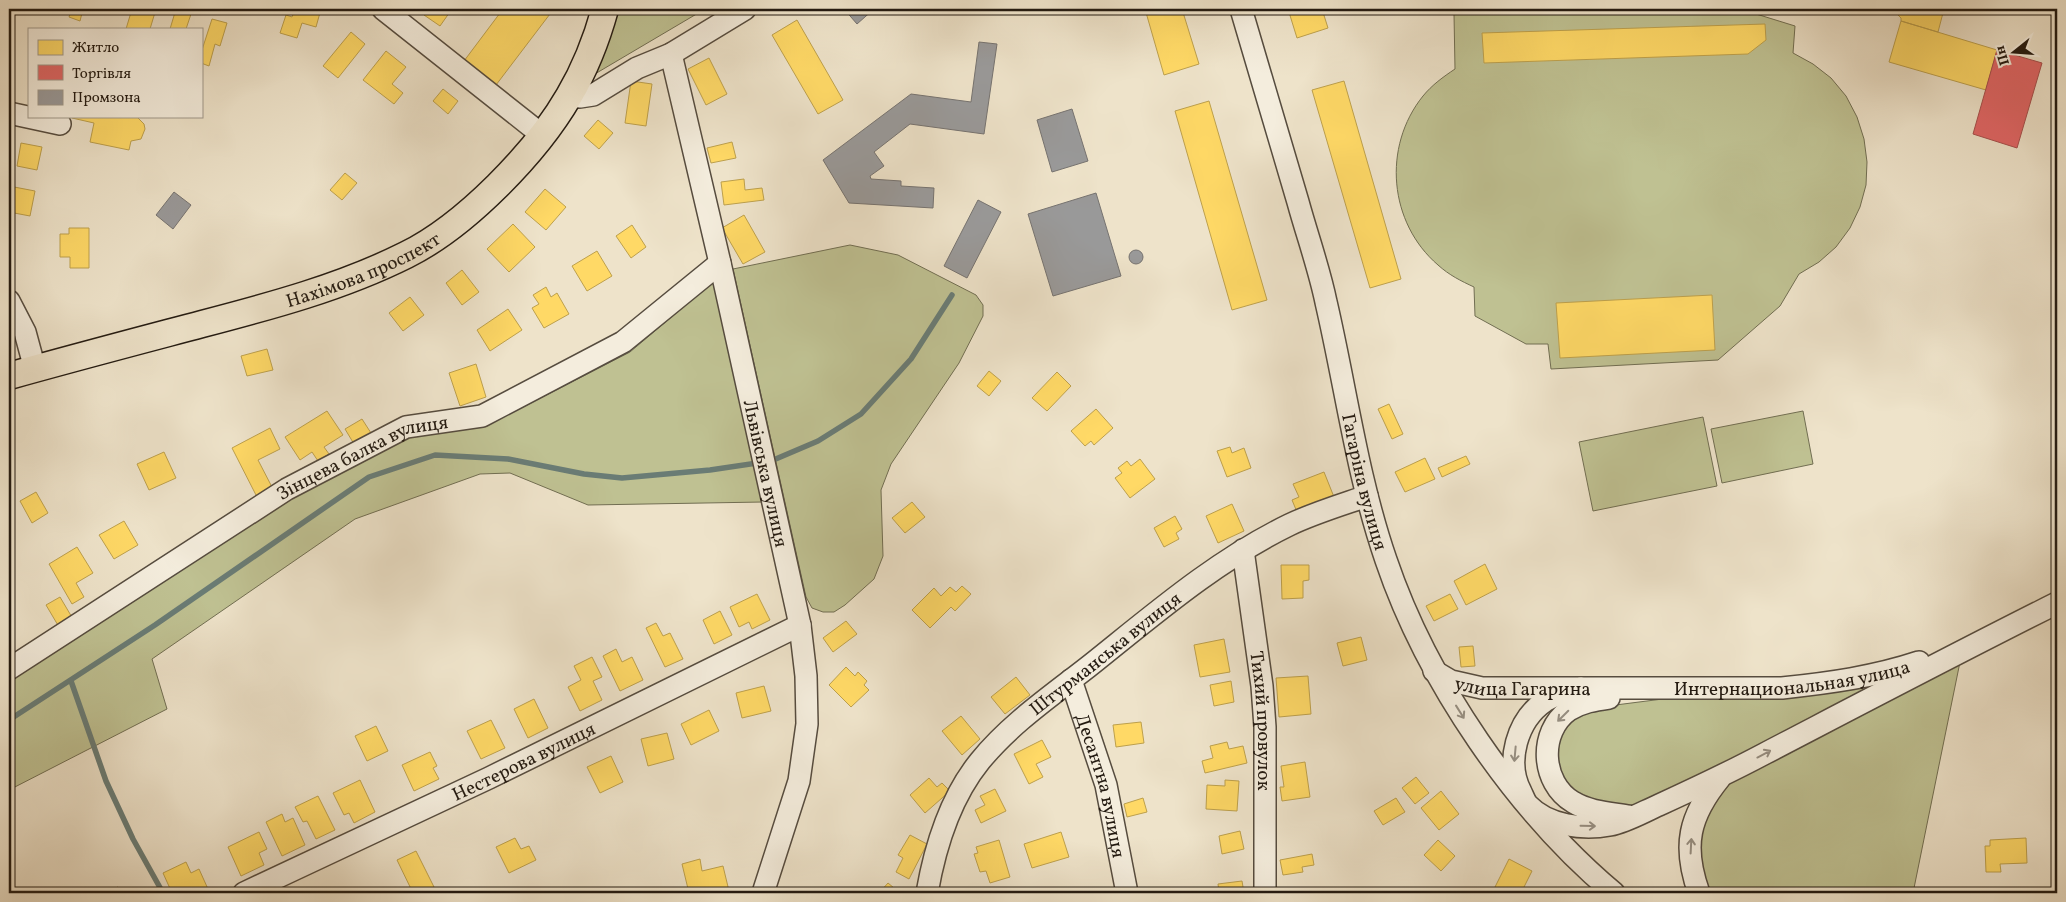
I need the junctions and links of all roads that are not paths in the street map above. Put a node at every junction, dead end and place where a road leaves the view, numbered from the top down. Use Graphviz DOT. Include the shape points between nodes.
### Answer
graph roads {
  1 [pos="383,9"];
  2 [pos="605,9"];
  3 [pos="745,9"];
  4 [pos="1242,9"];
  5 [pos="671,54"];
  6 [pos="569,96"];
  7 [pos="9,113"];
  8 [pos="28,117"];
  9 [pos="32,118"];
  10 [pos="60,124"];
  11 [pos="542,135"];
  12 [pos="720,263"];
  13 [pos="9,301"];
  14 [pos="35,369"];
  15 [pos="9,376"];
  16 [pos="1367,496"];
  17 [pos="1243,550"];
  18 [pos="2057,603"];
  19 [pos="800,625"];
  20 [pos="1992,635"];
  21 [pos="9,669"];
  22 [pos="1434,670"];
  23 [pos="1072,680"];
  24 [pos="1694,687"];
  25 [pos="1580,688"];
  26 [pos="1721,777"];
  27 [pos="1527,805"];
  28 [pos="1633,817"];
  29 [pos="244,893"];
  30 [pos="763,893"];
  31 [pos="927,893"];
  32 [pos="1127,893"];
  33 [pos="1265,893"];
  34 [pos="1614,893"];
  35 [pos="1699,893"];
  1 -- 11 [label="street"];
  2 -- 6 [label="main road, Нахімова проспект"];
  3 -- 5 [label="street"];
  4 -- 16 [label="street, Гагаріна вулиця" via="1326,299"];
  5 -- 6 [label="street" via="637,68 593,95"];
  5 -- 12 [label="street, Львівська вулиця"];
  6 -- 11 [label="main road, Нахімова проспект"];
  7 -- 8 [label="street"];
  9 -- 10 [label="street"];
  11 -- 14 [label="main road, Нахімова проспект" via="485,197 451,226 407,255 274,305"];
  12 -- 19 [label="street, Львівська вулиця"];
  12 -- 21 [label="street, Зінцева балка вулиця" via="623,342 482,416 406,427 287,489"];
  13 -- 14 [label="street" via="25,332"];
  14 -- 15 [label="main road, Нахімова проспект"];
  16 -- 17 [label="street, Штурманська вулиця" via="1289,525"];
  16 -- 22 [label="street, Гагаріна вулиця" via="1385,559 1406,615"];
  17 -- 23 [label="street, Штурманська вулиця" via="1197,581"];
  17 -- 33 [label="street, Тихий провулок" via="1265,727"];
  18 -- 20 [label="street"];
  19 -- 29 [label="street, Нестерова вулиця" via="489,778"];
  19 -- 30 [label="street, Львівська вулиця" via="807,724 800,771"];
  20 -- 24 [label="street, Интернациональная улица" via="1886,673 1830,683 1782,688"];
  26 -- 20 [label="street, Интернациональная улица, one-way"];
  22 -- 25 [label="street, улица Гагарина" via="1451,681 1482,688"];
  22 -- 27 [label="street, Гагаріна вулиця, one-way" via="1478,740"];
  23 -- 31 [label="street, Штурманська вулиця" via="1010,730 980,762 956,798 942,834"];
  23 -- 32 [label="street, Десантна вулиця" via="1106,785"];
  24 -- 25 [label="street, Интернациональная улица"];
  24 -- 28 [label="street, one-way" via="1578,704 1567,711 1552,732 1548,764 1554,783 1562,794 1584,808"];
  25 -- 27 [label="street, улица Гагарина, one-way" via="1562,692 1544,702 1530,714 1520,731 1514,750 1514,769 1518,788"];
  26 -- 28 [label="street, Интернациональная улица"];
  35 -- 26 [label="street, Интернациональная улица, one-way" via="1692,874 1690,847 1694,822 1704,797"];
  27 -- 28 [label="street, Интернациональная улица, one-way" via="1553,820 1589,828 1612,825"];
  27 -- 34 [label="street, Гагаріна вулиця" via="1587,870"];
}
